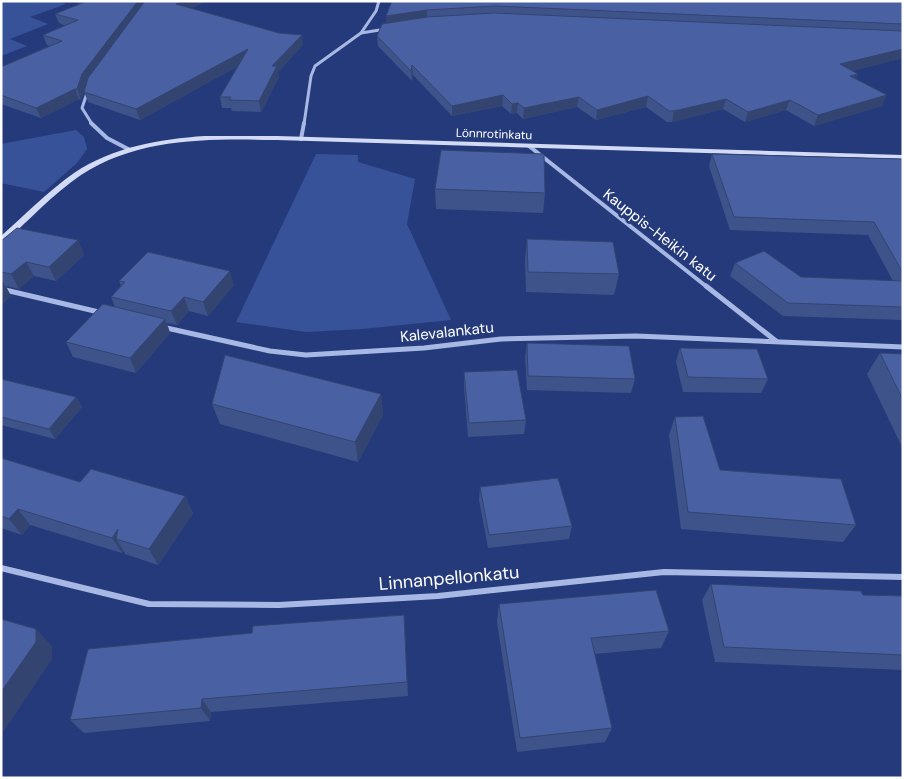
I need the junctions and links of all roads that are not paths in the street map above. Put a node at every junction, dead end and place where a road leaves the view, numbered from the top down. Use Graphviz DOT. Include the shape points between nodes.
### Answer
graph roads {
  1 [pos="379,1"];
  2 [pos="394,27"];
  3 [pos="362,33"];
  4 [pos="89,87"];
  5 [pos="301,139"];
  6 [pos="529,146"];
  7 [pos="130,150"];
  8 [pos="903,157"];
  9 [pos="1,241"];
  10 [pos="1,289"];
  11 [pos="108,314"];
  12 [pos="156,325"];
  13 [pos="777,341"];
  14 [pos="903,347"];
  15 [pos="1,568"];
  16 [pos="903,577"];
  1 -- 3 [label="street"];
  2 -- 3 [label="street"];
  3 -- 5 [label="street" via="315,66"];
  4 -- 7 [label="street" via="82,108 92,126 111,143"];
  5 -- 6 [label="street, Lönnrotinkatu"];
  5 -- 7 [label="street, Lönnrotinkatu" via="213,137 183,139"];
  6 -- 8 [label="street, Lönnrotinkatu"];
  6 -- 13 [label="street, Kauppis-Heikin katu"];
  7 -- 9 [label="street, Lönnrotinkatu" via="88,167"];
  10 -- 11 [label="street"];
  12 -- 13 [label="street, Kalevalankatu" via="251,347 306,355 424,348 501,339 636,336"];
  13 -- 14 [label="street, Kalevalankatu"];
  15 -- 16 [label="street, Linnanpellonkatu" via="149,604 279,605 438,596 664,572"];
}
